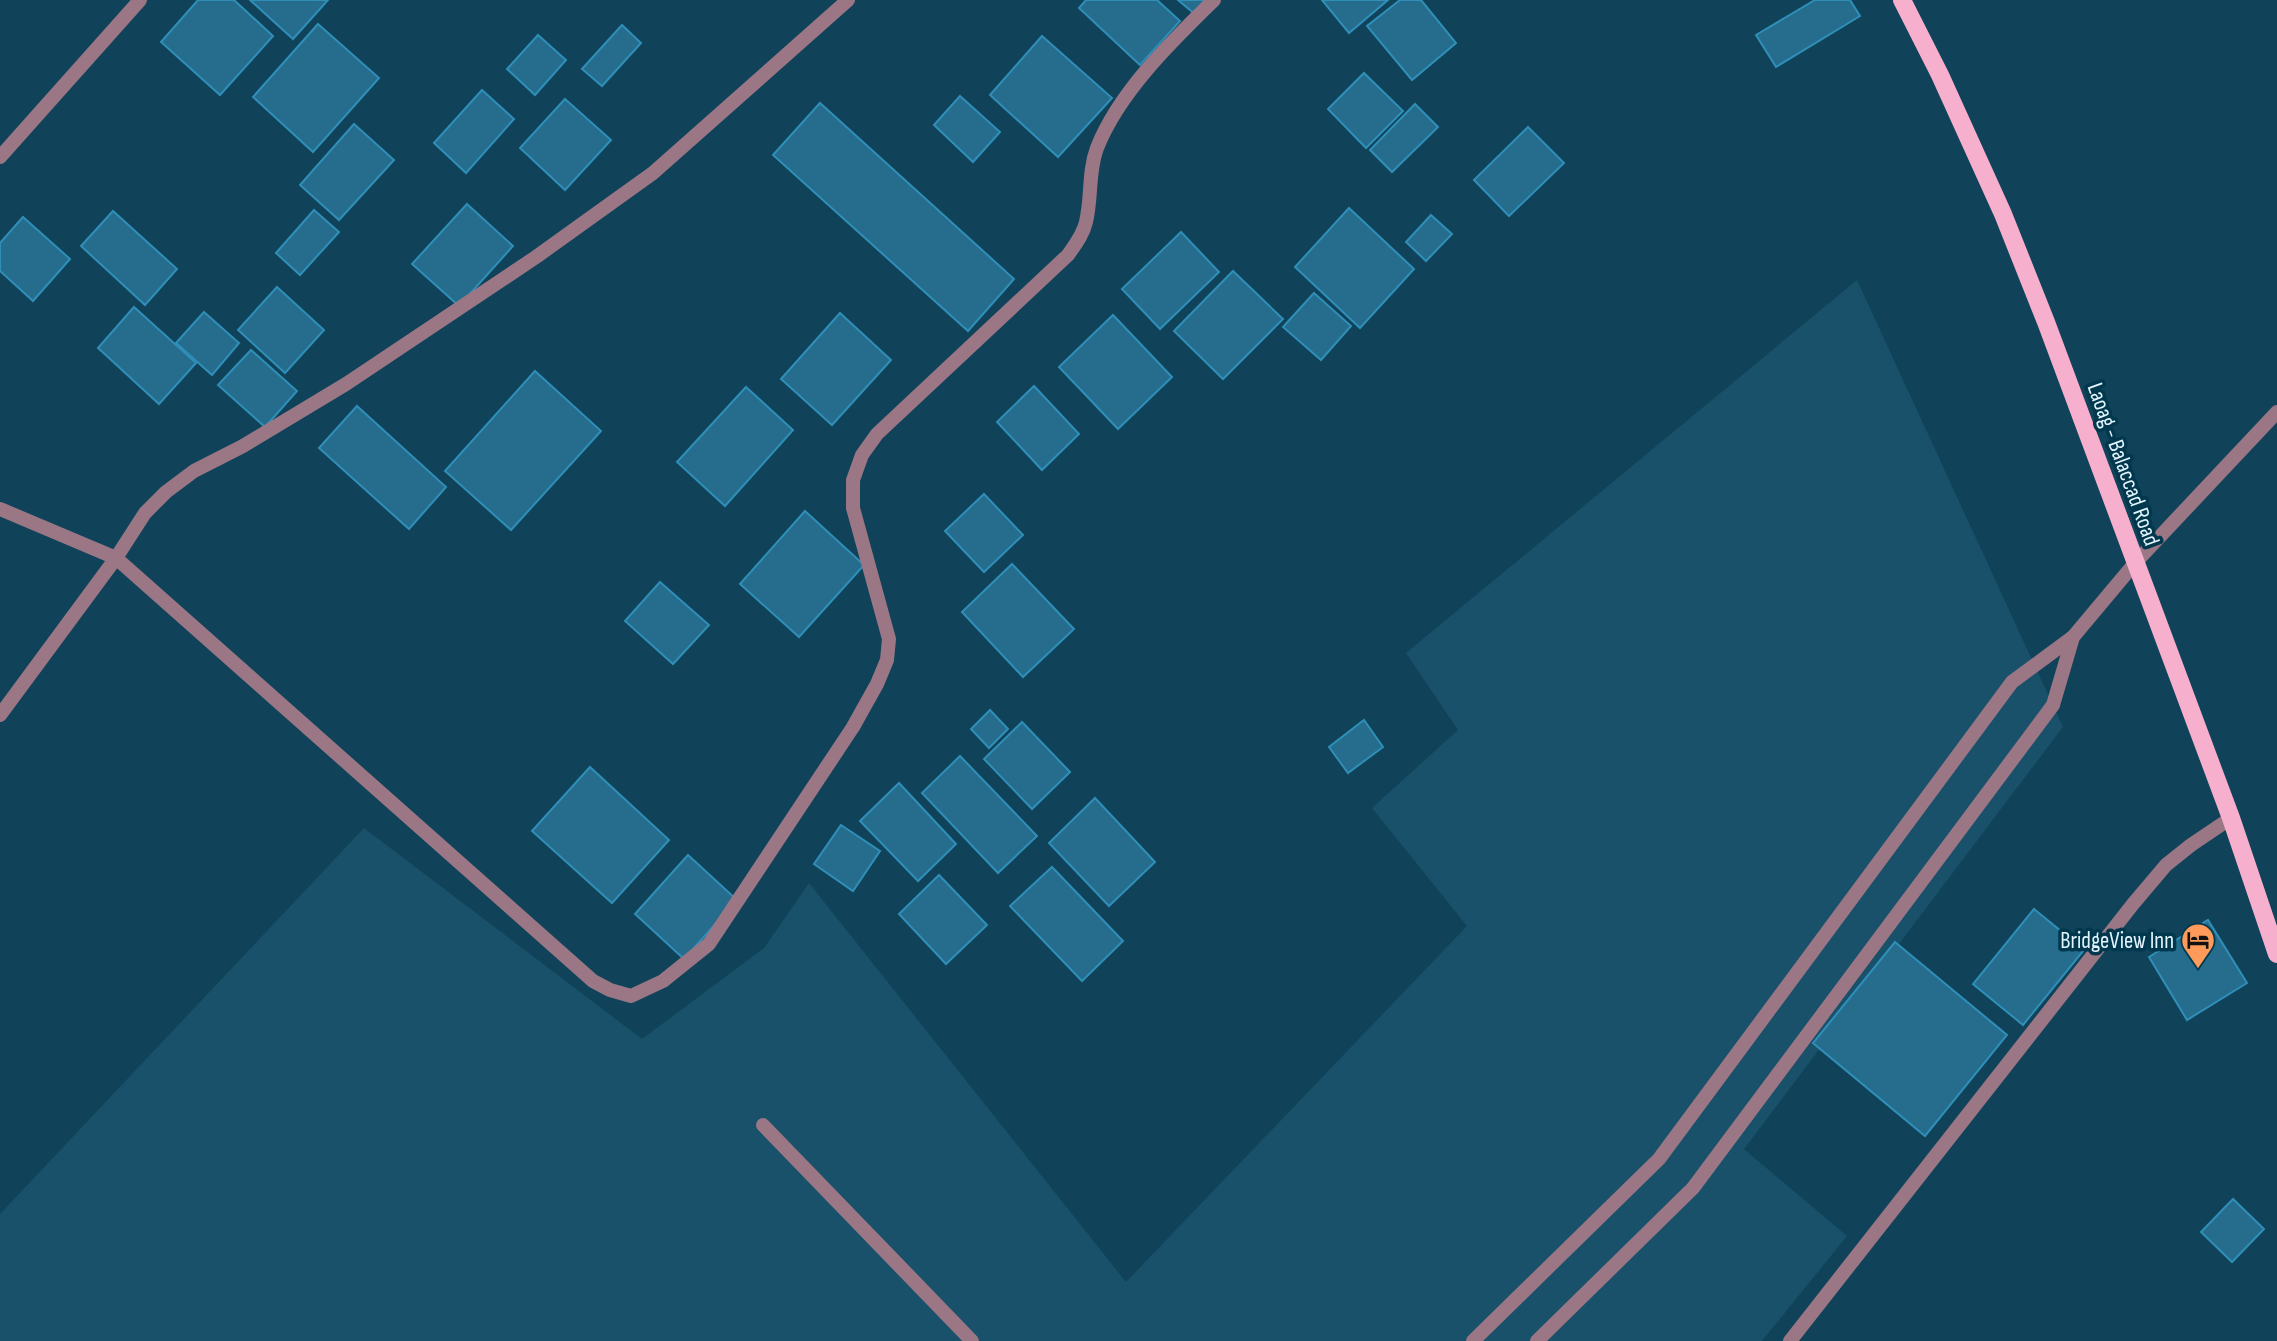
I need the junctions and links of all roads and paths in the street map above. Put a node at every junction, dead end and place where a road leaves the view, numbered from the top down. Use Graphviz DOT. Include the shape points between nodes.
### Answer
graph roads {
  1 [pos="140,0"];
  2 [pos="848,0"];
  3 [pos="1214,0"];
  4 [pos="1902,0"];
  5 [pos="0,157"];
  6 [pos="2277,412"];
  7 [pos="0,509"];
  8 [pos="116,558"];
  9 [pos="2135,563"];
  10 [pos="2073,637"];
  11 [pos="0,715"];
  12 [pos="2231,818"];
  13 [pos="2277,954"];
  14 [pos="763,1125"];
  15 [pos="972,1341"];
  16 [pos="1473,1341"];
  17 [pos="1537,1341"];
  18 [pos="1790,1341"];
  1 -- 5 [label="street"];
  2 -- 8 [label="street" via="653,173 346,384 194,471 166,492 145,513"];
  3 -- 8 [label="street" via="1143,75 1110,122 1090,172 1086,222 1068,255 877,434 862,455 853,480 853,508 889,639 887,660 853,727 709,944 646,990 631,996 593,981"];
  4 -- 9 [label="main road, Laoag - Balaccad Road" via="2003,214"];
  6 -- 9 [label="street"];
  7 -- 8 [label="street"];
  8 -- 11 [label="street"];
  9 -- 10 [label="street"];
  9 -- 12 [label="main road, Laoag - Balaccad Road"];
  10 -- 16 [label="street" via="2012,682 1659,1159"];
  10 -- 17 [label="street" via="2053,705 1693,1188"];
  12 -- 13 [label="main road, Laoag - Balaccad Road"];
  12 -- 18 [label="street" via="2157,875"];
  14 -- 15 [label="street"];
}
